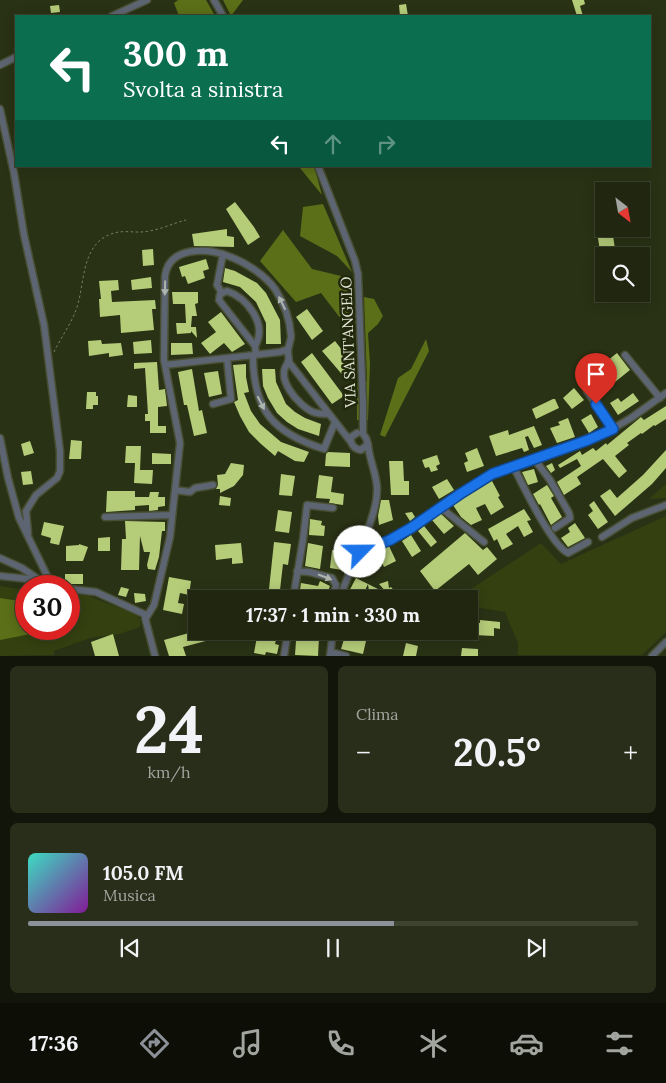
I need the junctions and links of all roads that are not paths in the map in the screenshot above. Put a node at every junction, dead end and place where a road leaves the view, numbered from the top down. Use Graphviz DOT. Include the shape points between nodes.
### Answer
graph roads {
  1 [pos="147,0"];
  2 [pos="214,0"];
  3 [pos="114,15"];
  4 [pos="222,15"];
  5 [pos="15,58"];
  6 [pos="0,65"];
  7 [pos="0,109"];
  8 [pos="318,167"];
  9 [pos="223,254"];
  10 [pos="222,293"];
  11 [pos="255,346"];
  12 [pos="288,349"];
  13 [pos="280,352"];
  14 [pos="254,355"];
  15 [pos="625,355"];
  16 [pos="227,358"];
  17 [pos="289,362"];
  18 [pos="165,365"];
  19 [pos="587,391"];
  20 [pos="666,393"];
  21 [pos="660,398"];
  22 [pos="213,404"];
  23 [pos="329,414"];
  24 [pos="335,422"];
  25 [pos="340,428"];
  26 [pos="613,429"];
  27 [pos="360,434"];
  28 [pos="0,438"];
  29 [pos="351,442"];
  30 [pos="368,444"];
  31 [pos="359,450"];
  32 [pos="535,460"];
  33 [pos="374,465"];
  34 [pos="513,466"];
  35 [pos="213,485"];
  36 [pos="175,490"];
  37 [pos="666,504"];
  38 [pos="440,507"];
  39 [pos="333,508"];
  40 [pos="172,515"];
  41 [pos="105,517"];
  42 [pos="555,528"];
  43 [pos="28,533"];
  44 [pos="602,537"];
  45 [pos="484,542"];
  46 [pos="588,542"];
  47 [pos="360,552"];
  48 [pos="0,558"];
  49 [pos="297,571"];
  50 [pos="31,575"];
  51 [pos="47,575"];
  52 [pos="0,576"];
  53 [pos="15,578"];
  54 [pos="80,590"];
  55 [pos="294,590"];
  56 [pos="335,590"];
  57 [pos="343,590"];
  58 [pos="146,618"];
  59 [pos="287,640"];
  60 [pos="331,640"];
  61 [pos="666,642"];
  62 [pos="330,654"];
  63 [pos="155,656"];
  64 [pos="284,656"];
  65 [pos="346,656"];
  66 [pos="652,656"];
  1 -- 3 [label="street"];
  2 -- 4 [label="street"];
  5 -- 6 [label="street"];
  7 -- 43 [label="street" via="44,325 60,451 57,478 36,495 26,511"];
  8 -- 27 [label="street, VIA SANT'ANGELO" via="356,261 364,405"];
  9 -- 10 [label="street" via="216,285"];
  12 -- 9 [label="street, one-way" via="289,322 274,288 262,276"];
  9 -- 18 [label="street, one-way" via="189,252 174,258 167,266"];
  10 -- 11 [label="street" via="220,303"];
  10 -- 11 [label="street" via="233,294 250,307 259,333"];
  11 -- 14 [label="street"];
  12 -- 13 [label="street"];
  12 -- 17 [label="street"];
  13 -- 14 [label="street"];
  13 -- 17 [label="street"];
  14 -- 16 [label="street"];
  14 -- 24 [label="street, one-way" via="258,397 280,428 299,440 324,449"];
  15 -- 21 [label="street"];
  16 -- 18 [label="street"];
  16 -- 22 [label="street" via="231,399"];
  17 -- 23 [label="street"];
  17 -- 23 [label="street" via="285,370 287,387 298,403 312,412"];
  18 -- 36 [label="street" via="180,443"];
  19 -- 26 [label="street"];
  20 -- 21 [label="street"];
  21 -- 26 [label="street"];
  23 -- 24 [label="street"];
  24 -- 25 [label="street"];
  25 -- 27 [label="street"];
  25 -- 29 [label="street"];
  26 -- 32 [label="street"];
  27 -- 29 [label="street, VIA SANT'ANGELO" via="352,437"];
  27 -- 30 [label="street"];
  28 -- 43 [label="street" via="13,499"];
  29 -- 31 [label="street"];
  30 -- 31 [label="street"];
  30 -- 33 [label="street"];
  31 -- 33 [label="street"];
  32 -- 34 [label="street"];
  32 -- 42 [label="street" via="569,513 570,518"];
  33 -- 47 [label="street" via="375,504"];
  34 -- 38 [label="street" via="485,478"];
  34 -- 46 [label="street" via="551,535 564,551 568,553"];
  35 -- 36 [label="street" via="190,492"];
  36 -- 40 [label="street"];
  37 -- 44 [label="street" via="641,514"];
  38 -- 45 [label="street"];
  38 -- 47 [label="street" via="400,535"];
  39 -- 49 [label="street" via="307,505"];
  40 -- 41 [label="street"];
  40 -- 58 [label="street" via="166,560 154,605"];
  43 -- 51 [label="street"];
  47 -- 57 [label="street"];
  48 -- 50 [label="street"];
  49 -- 55 [label="street"];
  49 -- 56 [label="street, one-way" via="332,578 336,584"];
  52 -- 53 [label="street"];
  54 -- 58 [label="street" via="101,594 144,614"];
  58 -- 63 [label="street"];
  59 -- 64 [label="street"];
  60 -- 62 [label="street"];
  61 -- 66 [label="street"];
  62 -- 65 [label="street"];
}
